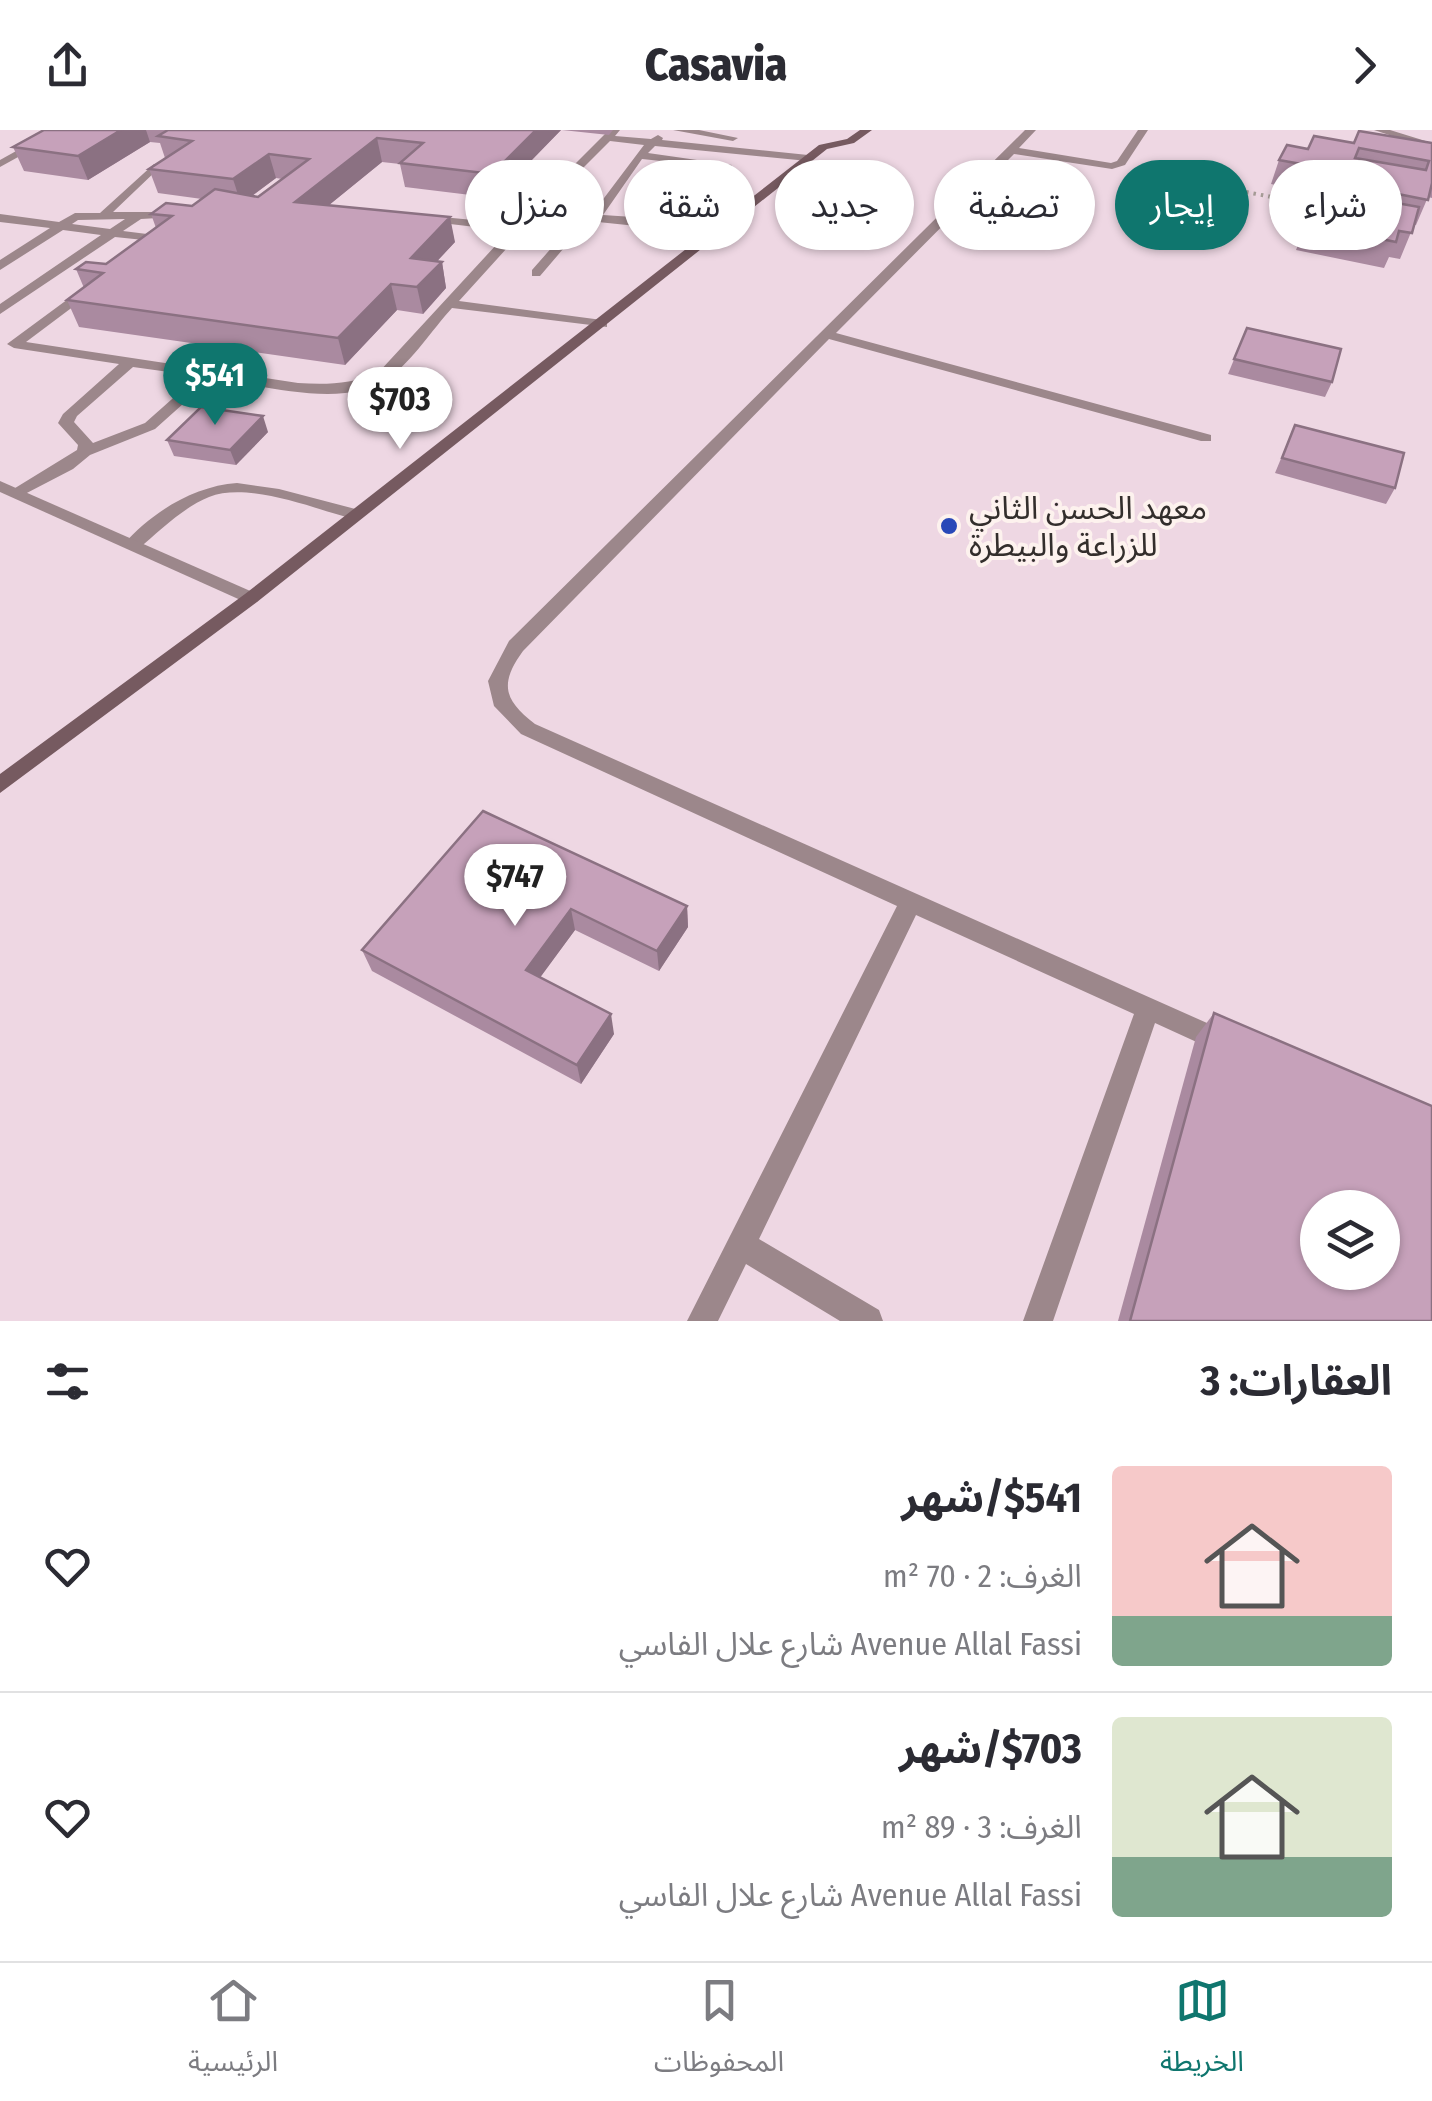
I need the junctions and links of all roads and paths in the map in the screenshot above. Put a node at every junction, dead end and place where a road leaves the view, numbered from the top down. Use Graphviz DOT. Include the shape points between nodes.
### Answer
graph roads {
  1 [pos="36,130"];
  2 [pos="62,130"];
  3 [pos="667,130"];
  4 [pos="678,130"];
  5 [pos="866,130"];
  6 [pos="1030,130"];
  7 [pos="1143,130"];
  8 [pos="1379,130"];
  9 [pos="612,134"];
  10 [pos="652,143"];
  11 [pos="820,146"];
  12 [pos="1432,146"];
  13 [pos="0,150"];
  14 [pos="1011,150"];
  15 [pos="639,156"];
  16 [pos="586,160"];
  17 [pos="0,164"];
  18 [pos="1112,166"];
  19 [pos="154,167"];
  20 [pos="1269,196"];
  21 [pos="604,200"];
  22 [pos="0,208"];
  23 [pos="140,214"];
  24 [pos="404,215"];
  25 [pos="102,216"];
  26 [pos="0,218"];
  27 [pos="70,222"];
  28 [pos="465,222"];
  29 [pos="604,222"];
  30 [pos="115,234"];
  31 [pos="159,239"];
  32 [pos="498,250"];
  33 [pos="559,250"];
  34 [pos="135,258"];
  35 [pos="0,266"];
  36 [pos="536,273"];
  37 [pos="105,279"];
  38 [pos="452,304"];
  39 [pos="0,310"];
  40 [pos="602,324"];
  41 [pos="828,335"];
  42 [pos="14,344"];
  43 [pos="0,353"];
  44 [pos="130,362"];
  45 [pos="209,372"];
  46 [pos="1206,438"];
  47 [pos="85,452"];
  48 [pos="7,489"];
  49 [pos="356,515"];
  50 [pos="132,544"];
  51 [pos="251,598"];
  52 [pos="0,785"];
  53 [pos="911,902"];
  54 [pos="1148,1008"];
  55 [pos="1237,1048"];
  56 [pos="741,1245"];
  57 [pos="702,1321"];
  58 [pos="868,1321"];
  59 [pos="1038,1321"];
  1 -- 13 [label="street"];
  2 -- 17 [label="street"];
  3 -- 10 [label="street"];
  4 -- 11 [label="street"];
  5 -- 11 [label="street"];
  6 -- 14 [label="street"];
  7 -- 18 [label="street" via="1122,163"];
  8 -- 12 [label="street"];
  9 -- 10 [label="street"];
  9 -- 16 [label="street"];
  10 -- 11 [label="street"];
  10 -- 15 [label="street"];
  11 -- 40 [label="street"];
  14 -- 18 [label="street"];
  14 -- 41 [label="street"];
  15 -- 21 [label="street"];
  15 -- 29 [label="street" via="726,165 667,221"];
  18 -- 20 [label="path"];
  19 -- 25 [label="street"];
  22 -- 27 [label="street"];
  23 -- 25 [label="street"];
  23 -- 30 [label="street"];
  23 -- 31 [label="street" via="186,214"];
  24 -- 28 [label="street"];
  25 -- 27 [label="street"];
  26 -- 27 [label="street"];
  27 -- 30 [label="street"];
  27 -- 35 [label="street"];
  30 -- 31 [label="street"];
  30 -- 39 [label="street"];
  31 -- 34 [label="street"];
  32 -- 38 [label="street"];
  33 -- 36 [label="street"];
  37 -- 42 [label="street"];
  38 -- 40 [label="street"];
  38 -- 45 [label="street" via="384,376 368,384 336,390"];
  40 -- 49 [label="street"];
  41 -- 46 [label="street"];
  41 -- 53 [label="street" via="668,486 516,646 497,681 499,700 528,729"];
  42 -- 43 [label="street"];
  42 -- 44 [label="street"];
  44 -- 45 [label="street"];
  44 -- 47 [label="street" via="70,414 66,423 86,444"];
  45 -- 47 [label="street" via="150,426"];
  47 -- 48 [label="street"];
  48 -- 50 [label="street"];
  49 -- 50 [label="street" via="223,488 191,500"];
  49 -- 51 [label="street"];
  50 -- 51 [label="street"];
  51 -- 52 [label="street"];
  53 -- 54 [label="street"];
  53 -- 56 [label="street"];
  54 -- 55 [label="street"];
  54 -- 59 [label="street"];
  56 -- 57 [label="street"];
  56 -- 58 [label="street"];
}
